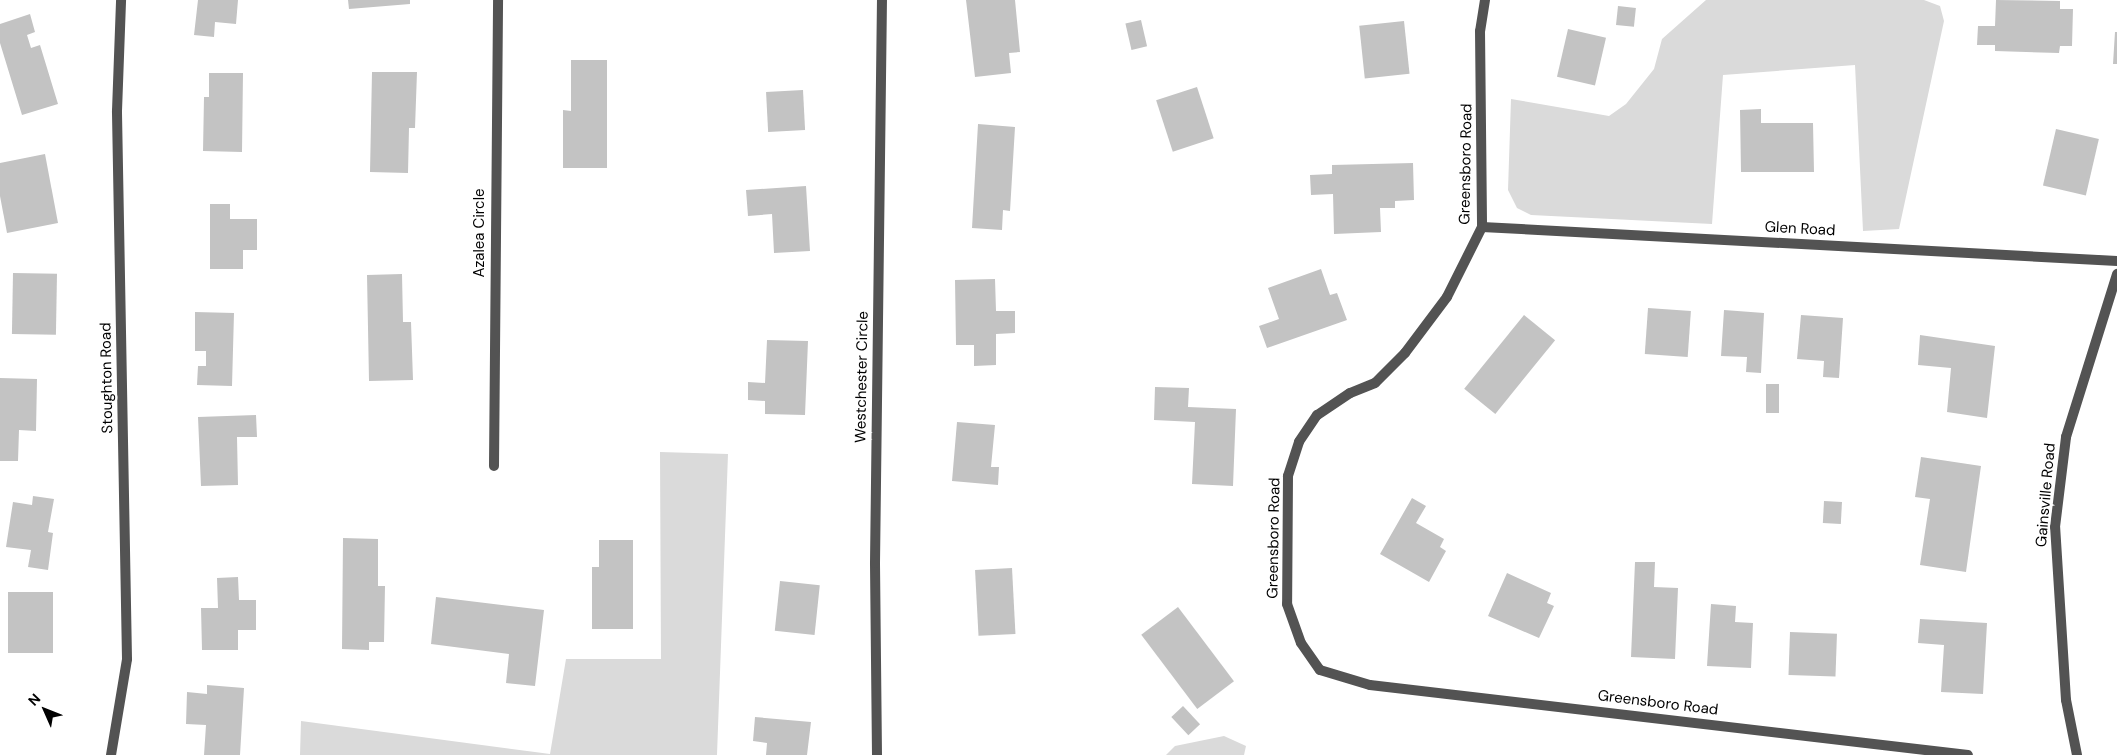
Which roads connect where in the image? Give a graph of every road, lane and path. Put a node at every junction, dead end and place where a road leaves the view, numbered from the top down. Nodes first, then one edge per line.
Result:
1 (120, 0) edge
2 (498, 0) edge
3 (882, 0) edge
4 (1484, 0) edge
5 (1482, 227) junction
6 (2117, 261) edge
7 (2117, 274) edge
8 (494, 466) dead end
9 (111, 755) edge
10 (877, 755) edge
11 (1968, 755) edge
12 (2077, 755) edge

1 - 9 street, Stoughton Road
2 - 8 street, Azalea Circle
3 - 10 street, Westchester Circle
4 - 5 street, Greensboro Road
5 - 6 street, Glen Road
5 - 11 street, Greensboro Road
7 - 12 street, Gainsville Road

